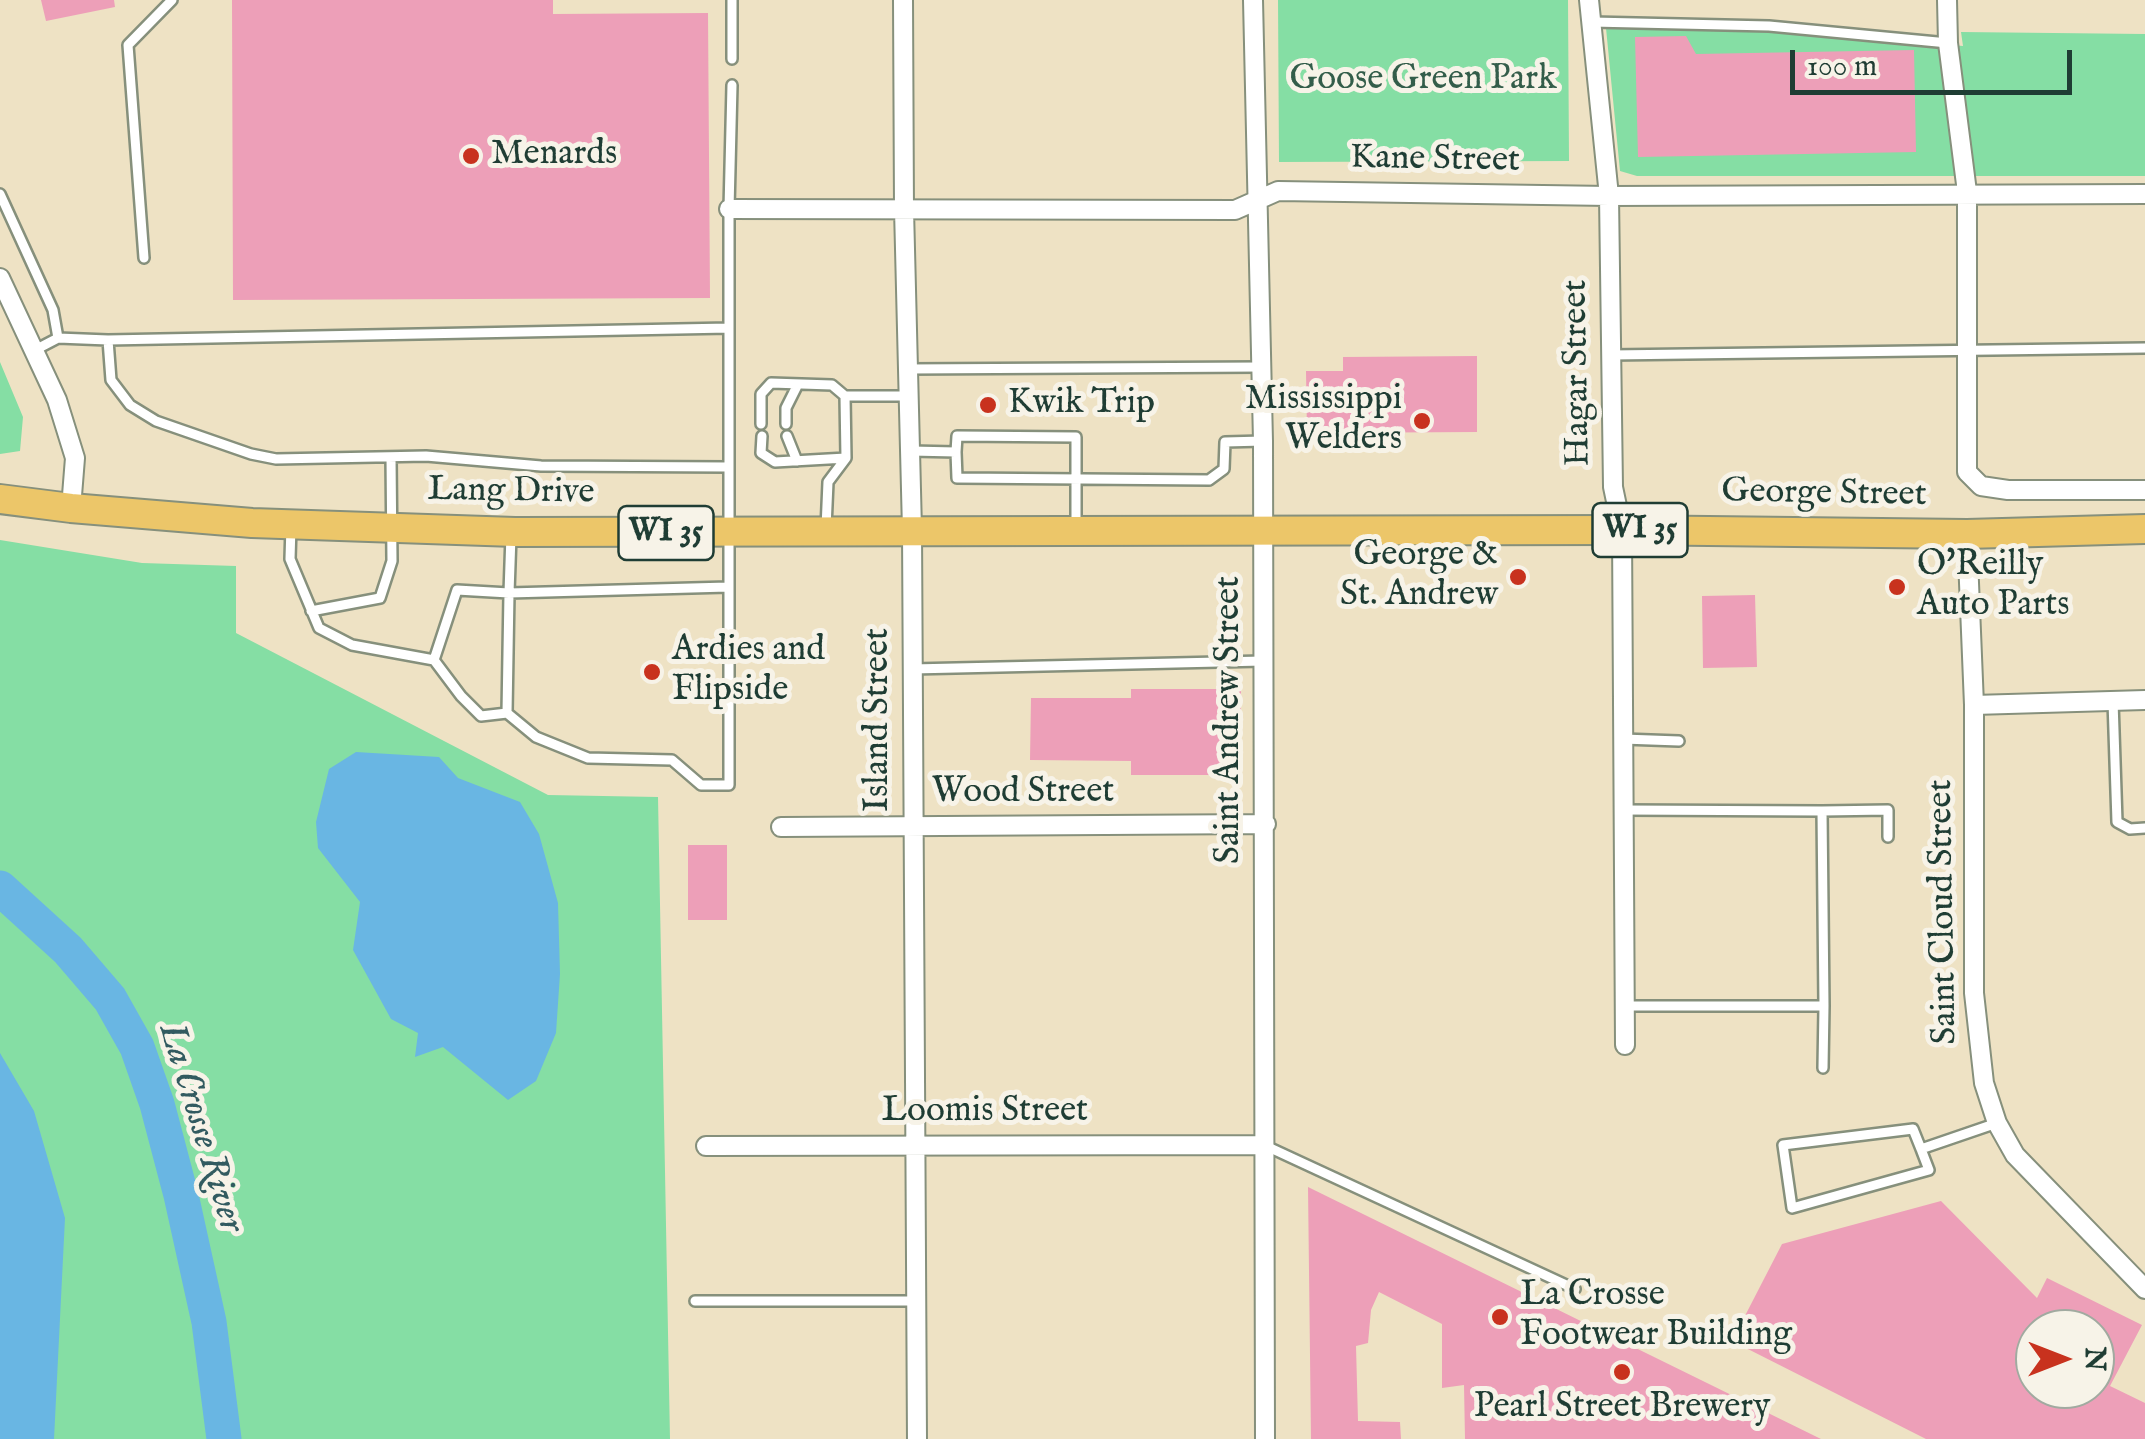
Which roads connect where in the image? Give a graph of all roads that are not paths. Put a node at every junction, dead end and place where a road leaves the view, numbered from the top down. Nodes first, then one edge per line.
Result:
1 (172, 0) edge
2 (732, 0) edge
3 (903, 0) edge
4 (1253, 0) edge
5 (1589, 0) edge
6 (1946, 0) edge
7 (1589, 22) junction
8 (1948, 43) junction
9 (732, 58) dead end
10 (732, 85) dead end
11 (1967, 192) junction
12 (0, 194) edge
13 (2145, 194) edge
14 (1608, 196) junction
15 (1259, 199) junction
16 (729, 209) junction
17 (904, 209) junction
18 (144, 258) dead end
19 (0, 278) edge
20 (729, 328) junction
21 (58, 338) junction
22 (108, 340) junction
23 (2145, 348) edge
24 (34, 350) junction
25 (1966, 352) junction
26 (1611, 355) junction
27 (1261, 366) junction
28 (908, 369) junction
29 (798, 384) junction
30 (845, 396) junction
31 (908, 396) junction
32 (786, 424) dead end
33 (787, 436) dead end
34 (1263, 441) junction
35 (910, 451) junction
36 (956, 452) junction
37 (391, 458) junction
38 (846, 458) junction
39 (797, 461) junction
40 (989, 466) dead end
41 (1018, 466) dead end
42 (1043, 466) dead end
43 (728, 467) junction
44 (996, 478) junction
45 (1024, 478) junction
46 (1050, 479) junction
47 (1076, 479) junction
48 (2145, 490) edge
49 (0, 499) edge
50 (71, 508) junction
51 (292, 524) junction
52 (392, 528) junction
53 (2145, 529) edge
54 (912, 530) junction
55 (1076, 530) junction
56 (1622, 530) junction
57 (826, 531) junction
58 (511, 532) junction
59 (1262, 532) junction
60 (728, 533) junction
61 (1968, 534) junction
62 (728, 587) junction
63 (508, 593) junction
64 (311, 611) junction
65 (434, 660) junction
66 (1263, 660) junction
67 (912, 669) junction
68 (2113, 700) junction
69 (2145, 700) edge
70 (1974, 705) junction
71 (507, 713) junction
72 (1624, 739) junction
73 (1679, 741) dead end
74 (1624, 810) junction
75 (1822, 812) junction
76 (1266, 824) junction
77 (781, 827) dead end
78 (912, 827) junction
79 (2145, 828) edge
80 (1888, 837) dead end
81 (1625, 1006) junction
82 (1824, 1006) junction
83 (1625, 1046) dead end
84 (1823, 1068) dead end
85 (1997, 1123) junction
86 (917, 1145) junction
87 (1264, 1145) junction
88 (706, 1146) dead end
89 (1921, 1149) junction
90 (1575, 1289) dead end
91 (2145, 1289) edge
92 (695, 1301) dead end
93 (917, 1301) junction
94 (917, 1439) edge
95 (1265, 1439) edge

1 - 18 lane
2 - 9 lane
3 - 17 street, Island Street
4 - 15 street, Saint Andrew Street
5 - 7 street, Hagar Street
6 - 8 street
7 - 8 lane
7 - 14 street, Hagar Street
8 - 11 street
10 - 16 lane
11 - 13 street, Kane Street
11 - 14 street, Kane Street
11 - 25 street
12 - 21 lane
14 - 15 street, Kane Street
14 - 26 street, Hagar Street
15 - 17 street, Kane Street
15 - 27 street, Saint Andrew Street
16 - 17 street, Kane Street
16 - 20 lane
17 - 28 street, Island Street
19 - 24 street
20 - 22 lane
20 - 43 lane
21 - 22 lane
21 - 24 lane
22 - 37 lane
23 - 25 lane
24 - 50 street
25 - 26 lane
25 - 48 street
26 - 56 street, Hagar Street
27 - 28 lane
27 - 34 street, Saint Andrew Street
28 - 31 street, Island Street
29 - 30 lane
29 - 32 lane
29 - 39 lane
30 - 31 lane
30 - 38 lane
31 - 35 street, Island Street
33 - 39 lane
34 - 47 lane
34 - 59 street, Saint Andrew Street
35 - 36 lane
35 - 54 street, Island Street
36 - 44 lane
36 - 47 lane
37 - 43 lane
37 - 52 lane
38 - 39 lane
38 - 57 lane
40 - 44 lane
41 - 45 lane
42 - 46 lane
43 - 60 lane
44 - 45 lane
45 - 46 lane
46 - 47 lane
47 - 55 lane
49 - 50 main road, Lang Drive / WI 35
50 - 51 main road, Lang Drive / WI 35
51 - 52 main road, Lang Drive / WI 35
51 - 64 lane
52 - 58 main road, Lang Drive / WI 35
52 - 64 lane
53 - 61 main road, George Street / WI 35
54 - 55 main road, Lang Drive / WI 35
54 - 57 main road, Lang Drive / WI 35
54 - 67 street, Island Street
55 - 59 main road, Lang Drive / WI 35
56 - 59 main road, George Street / WI 35
56 - 61 main road, George Street / WI 35
56 - 72 street, Hagar Street
57 - 60 main road, Lang Drive / WI 35
58 - 60 main road, Lang Drive / WI 35
58 - 63 lane
59 - 66 street, Saint Andrew Street
60 - 62 lane
61 - 70 street, Saint Cloud Street
62 - 63 lane
62 - 71 lane
63 - 65 lane
63 - 71 lane
64 - 65 lane
65 - 71 lane
66 - 67 lane
66 - 76 street, Saint Andrew Street
67 - 78 street, Island Street
68 - 69 street
68 - 70 street
68 - 79 lane
70 - 85 street, Saint Cloud Street
72 - 73 lane
72 - 74 street, Hagar Street
74 - 75 lane
74 - 81 street, Hagar Street
75 - 80 lane
75 - 82 lane
76 - 78 street, Wood Street
76 - 87 street, Saint Andrew Street
77 - 78 street, Wood Street
78 - 86 street, Island Street
81 - 82 lane
81 - 83 street, Hagar Street
82 - 84 lane
85 - 89 lane
85 - 91 street, Saint Cloud Street
86 - 87 street, Loomis Street
86 - 88 street, Loomis Street
86 - 93 street, Island Street
87 - 90 lane
87 - 95 street, Saint Andrew Street
89 - 89 lane
92 - 93 lane
93 - 94 street, Island Street

